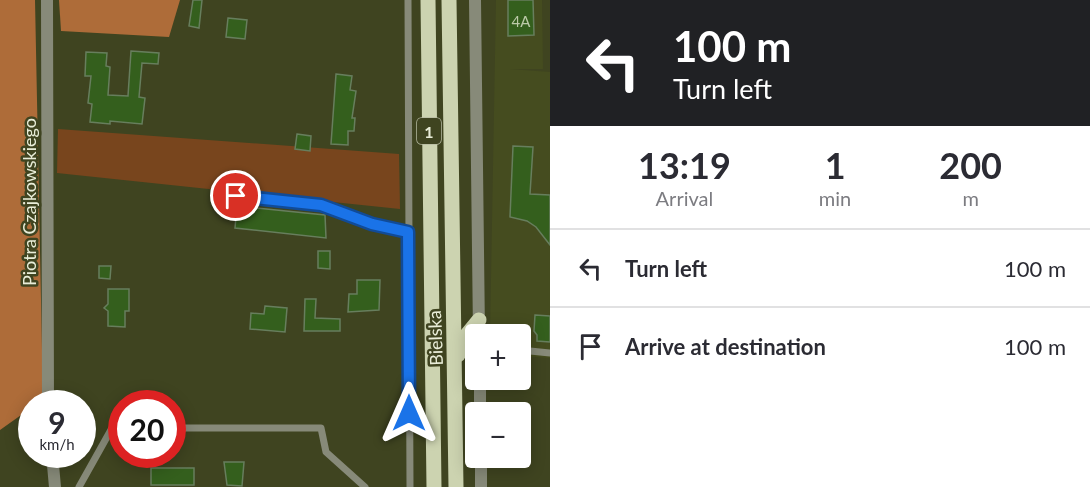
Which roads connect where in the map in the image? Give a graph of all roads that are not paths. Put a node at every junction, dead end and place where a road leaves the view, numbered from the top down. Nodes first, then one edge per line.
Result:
1 (47, 0) edge
2 (408, 0) edge
3 (428, 0) edge
4 (449, 0) edge
5 (475, 0) edge
6 (236, 196) dead end
7 (408, 232) junction
8 (479, 324) edge
9 (465, 337) edge
10 (531, 351) edge
11 (550, 353) edge
12 (455, 360) junction
13 (48, 390) edge
14 (186, 428) edge
15 (108, 434) edge
16 (53, 468) edge
17 (481, 468) edge
18 (55, 487) edge
19 (79, 487) edge
20 (364, 487) edge
21 (410, 487) edge
22 (434, 487) edge
23 (456, 487) edge
24 (481, 487) edge

1 - 13 street, Piotra Czajkowskiego
2 - 7 lane
3 - 22 main road, Bielska / 1
4 - 12 main road, Bielska / 1
5 - 8 street
6 - 7 lane
7 - 21 lane
9 - 12 main road
10 - 11 lane
12 - 23 main road, Bielska / 1
14 - 20 lane
15 - 19 lane
16 - 18 street
17 - 24 street

